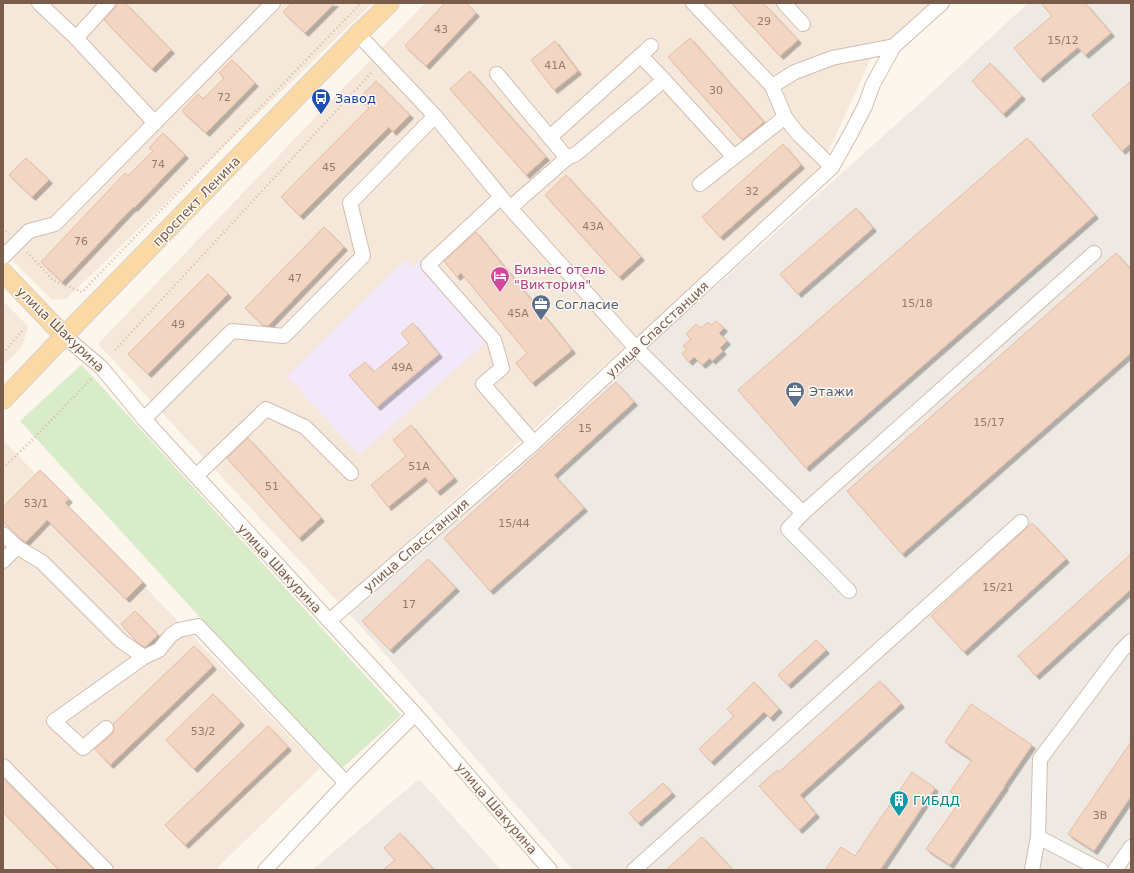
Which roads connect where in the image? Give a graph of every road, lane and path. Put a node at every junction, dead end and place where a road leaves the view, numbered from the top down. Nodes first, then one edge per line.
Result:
1 (39, 3) edge
2 (108, 3) edge
3 (273, 3) edge
4 (361, 3) edge
5 (390, 3) edge
6 (693, 3) edge
7 (784, 3) edge
8 (942, 3) edge
9 (803, 24) dead end
10 (358, 34) junction
11 (76, 38) junction
12 (651, 46) dead end
13 (894, 46) junction
14 (641, 56) junction
15 (373, 71) dead end
16 (497, 74) dead end
17 (664, 80) junction
18 (772, 86) junction
19 (435, 116) junction
20 (785, 117) junction
21 (155, 123) junction
22 (550, 137) junction
23 (572, 156) junction
24 (734, 157) junction
25 (832, 167) junction
26 (700, 184) dead end
27 (505, 202) junction
28 (3, 228) edge
29 (13, 238) dead end
30 (23, 249) dead end
31 (1094, 254) dead end
32 (3, 257) edge
33 (3, 272) edge
34 (24, 329) dead end
35 (64, 336) junction
36 (636, 348) junction
37 (115, 350) dead end
38 (3, 353) edge
39 (94, 377) dead end
40 (3, 400) edge
41 (144, 419) junction
42 (534, 443) junction
43 (3, 468) edge
44 (351, 473) dead end
45 (196, 476) junction
46 (803, 513) junction
47 (1021, 522) dead end
48 (3, 534) edge
49 (17, 547) junction
50 (3, 561) edge
51 (849, 591) dead end
52 (329, 621) junction
53 (1131, 642) edge
54 (144, 657) junction
55 (415, 714) junction
56 (106, 728) dead end
57 (3, 766) edge
58 (346, 784) junction
59 (1038, 837) junction
60 (1131, 847) edge
61 (106, 870) edge
62 (265, 870) edge
63 (550, 870) edge
64 (634, 870) edge
65 (1032, 870) edge
66 (1101, 870) edge
67 (1115, 870) edge

1 - 11 street
2 - 11 street
3 - 21 street
4 - 30 path
5 - 10 main road, проспект Ленина
6 - 18 street
7 - 9 street
8 - 13 street, улица Спасстанция
10 - 19 street
10 - 35 main road, проспект Ленина
11 - 21 street
12 - 14 street
13 - 18 street
13 - 25 street, улица Спасстанция
14 - 17 street
14 - 22 street
15 - 37 path
16 - 22 street
17 - 23 street
17 - 24 street
18 - 20 street
19 - 27 street
19 - 41 street
20 - 24 street
20 - 25 street
21 - 32 street
22 - 23 street
23 - 27 street
24 - 26 street
25 - 36 street, улица Спасстанция
27 - 36 street
27 - 42 street
28 - 29 path
31 - 46 street
33 - 35 main road, улица Шакурина
34 - 38 path
35 - 40 main road, проспект Ленина
35 - 41 street, улица Шакурина
36 - 42 street, улица Спасстанция
36 - 46 street
39 - 43 path
41 - 45 street, улица Шакурина
42 - 52 street, улица Спасстанция
44 - 45 street
45 - 52 street, улица Шакурина
46 - 51 street
47 - 64 street
48 - 49 street
49 - 50 street
49 - 54 street
52 - 55 street, улица Шакурина
53 - 59 street
54 - 56 street
54 - 58 street
55 - 58 street
55 - 63 street, улица Шакурина
57 - 61 street
58 - 62 street
59 - 65 street
59 - 66 street
60 - 67 street

